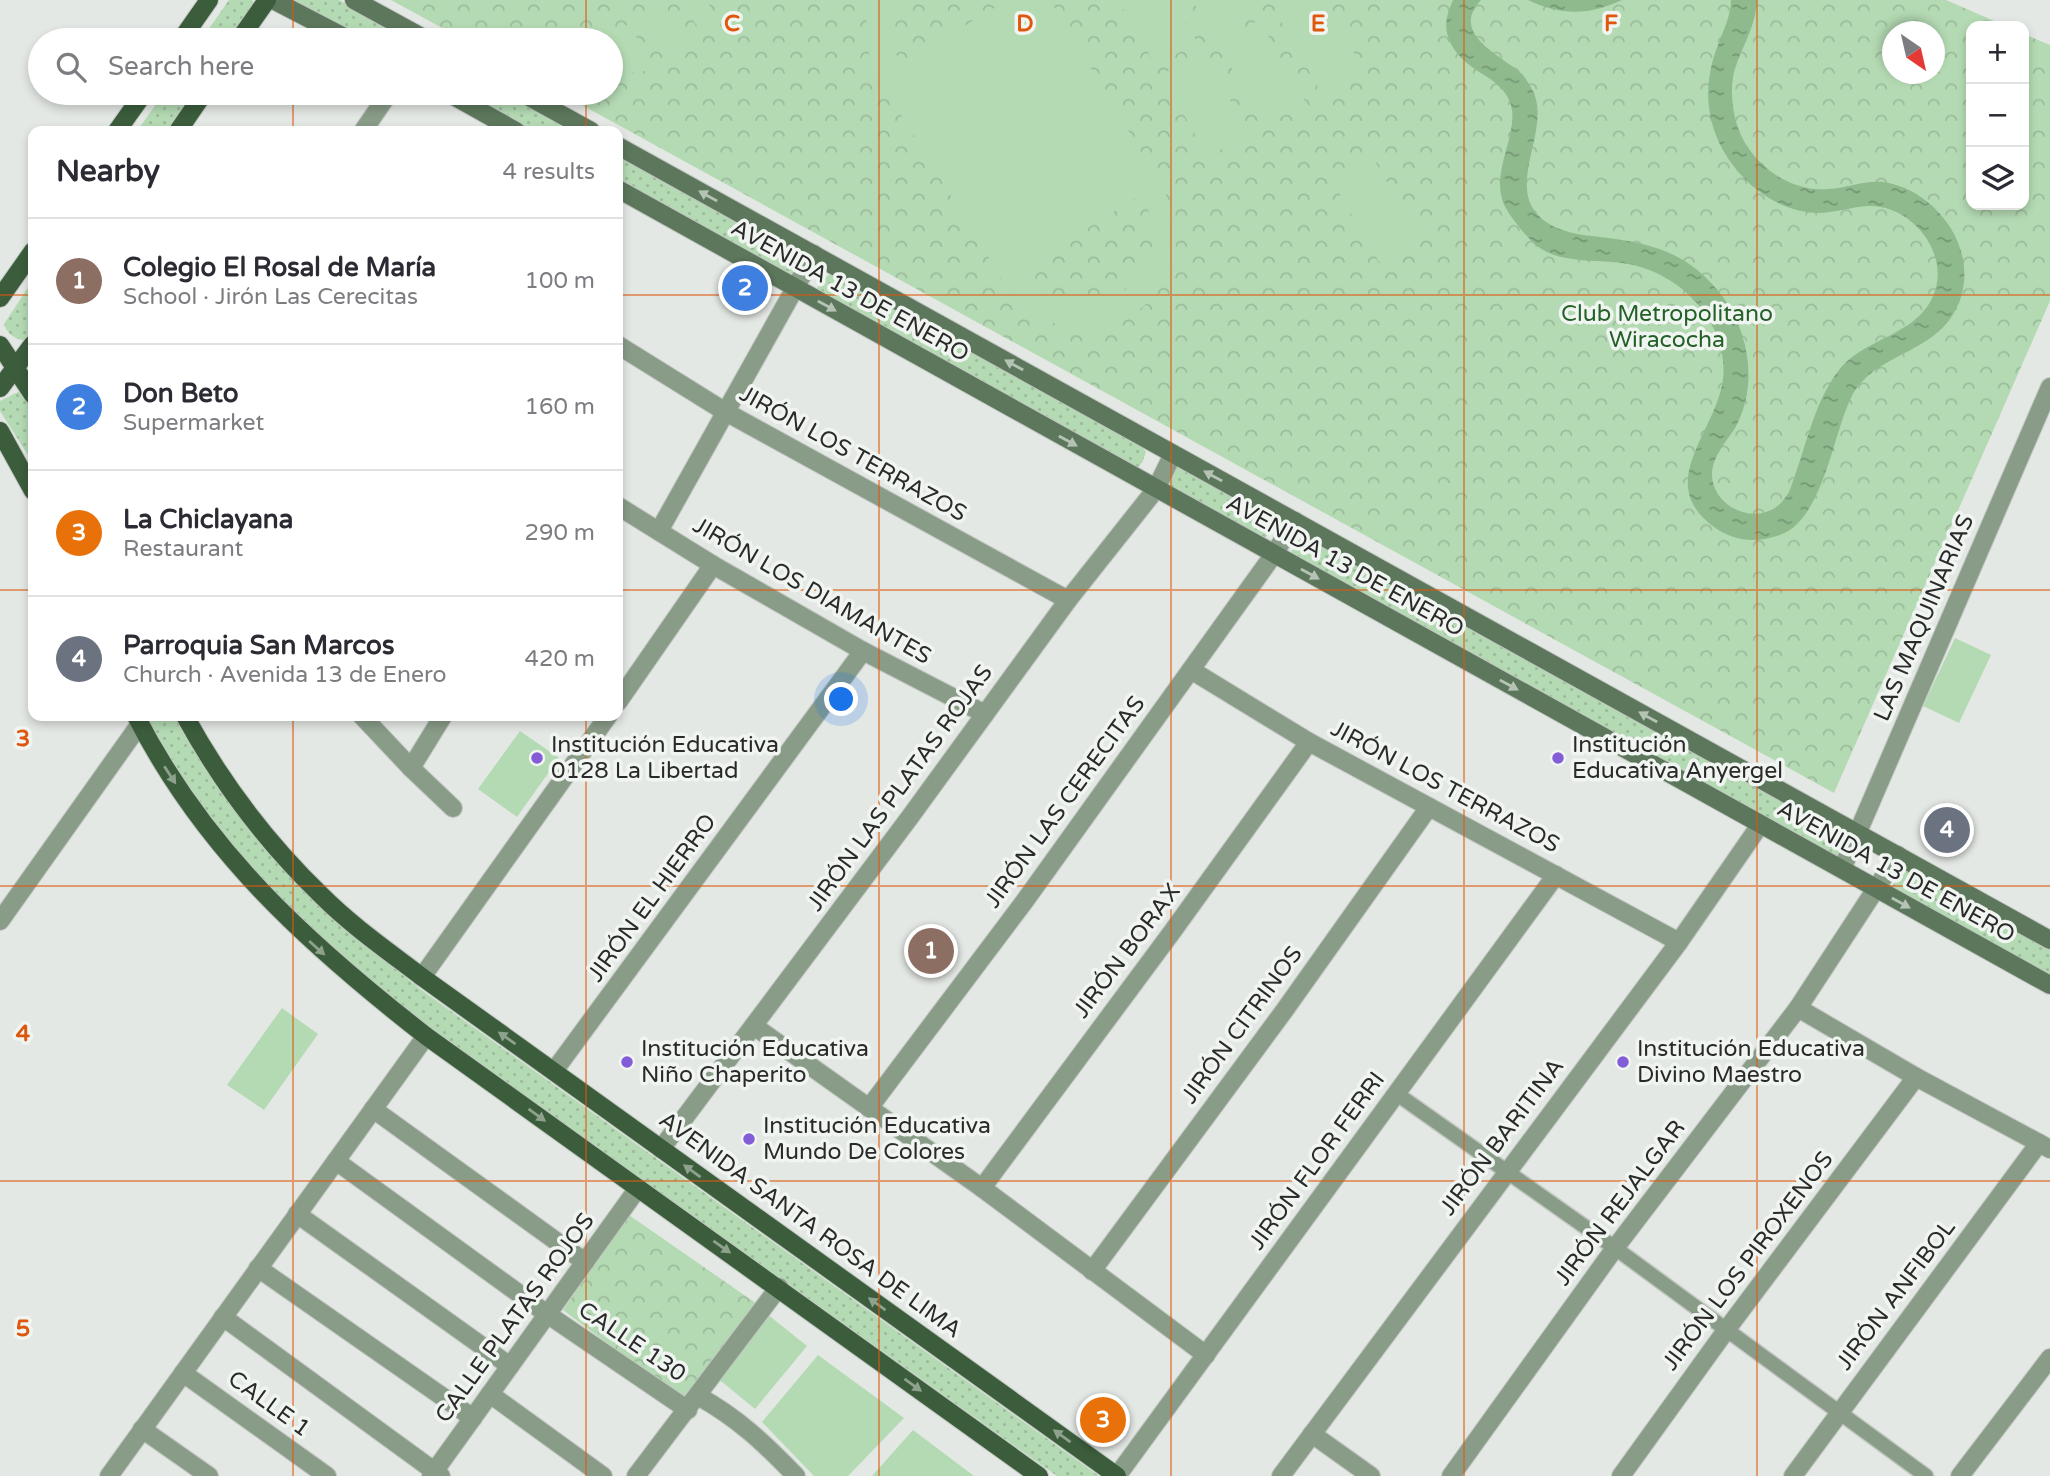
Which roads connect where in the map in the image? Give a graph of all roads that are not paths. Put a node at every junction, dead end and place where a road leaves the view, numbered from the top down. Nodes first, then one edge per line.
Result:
1 (209, 0) edge
2 (267, 0) edge
3 (273, 0) edge
4 (354, 0) edge
5 (189, 28) edge
6 (247, 28) edge
7 (327, 28) edge
8 (405, 28) edge
9 (135, 105) edge
10 (196, 105) edge
11 (381, 105) edge
12 (469, 105) edge
13 (544, 105) edge
14 (121, 126) edge
15 (181, 126) edge
16 (366, 126) edge
17 (507, 126) edge
18 (583, 126) edge
19 (623, 149) edge
20 (623, 192) edge
21 (814, 254) junction
22 (28, 258) edge
23 (793, 288) junction
24 (0, 298) edge
25 (0, 345) edge
26 (623, 348) edge
27 (28, 351) edge
28 (17, 367) junction
29 (28, 386) edge
30 (2050, 387) edge
31 (0, 388) edge
32 (724, 411) junction
33 (2043, 424) edge
34 (0, 431) edge
35 (1173, 454) junction
36 (28, 482) edge
37 (1156, 489) junction
38 (623, 509) edge
39 (1295, 521) junction
40 (659, 531) junction
41 (1275, 554) junction
42 (713, 565) junction
43 (1068, 600) junction
44 (863, 652) junction
45 (1191, 670) junction
46 (623, 695) edge
47 (985, 714) junction
48 (137, 721) edge
49 (139, 721) edge
50 (188, 721) edge
51 (367, 721) edge
52 (440, 721) edge
53 (604, 721) edge
54 (1309, 741) junction
55 (411, 768) junction
56 (1429, 807) junction
57 (453, 808) dead end
58 (1760, 825) junction
59 (1857, 833) junction
60 (1898, 855) junction
61 (1842, 869) junction
62 (1556, 875) junction
63 (1877, 890) junction
64 (0, 921) edge
65 (2050, 940) edge
66 (1679, 942) junction
67 (422, 978) junction
68 (2050, 985) edge
69 (1798, 1008) junction
70 (754, 1026) junction
71 (426, 1036) junction
72 (554, 1072) junction
73 (1916, 1077) junction
74 (1397, 1094) junction
75 (870, 1108) junction
76 (373, 1109) junction
77 (2044, 1146) edge
78 (661, 1149) junction
79 (336, 1161) junction
80 (1507, 1171) junction
81 (638, 1188) junction
82 (982, 1188) junction
83 (298, 1214) junction
84 (1615, 1248) junction
85 (585, 1262) junction
86 (258, 1268) junction
87 (1092, 1271) junction
88 (779, 1287) junction
89 (548, 1314) junction
90 (223, 1317) junction
91 (1727, 1329) junction
92 (1206, 1355) junction
93 (2050, 1358) edge
94 (510, 1366) junction
95 (183, 1373) junction
96 (490, 1394) junction
97 (693, 1403) junction
98 (1839, 1412) junction
99 (473, 1418) junction
100 (142, 1429) junction
101 (1312, 1434) junction
102 (435, 1474) edge
103 (109, 1476) edge
104 (209, 1476) edge
105 (327, 1476) edge
106 (603, 1476) edge
107 (636, 1476) edge
108 (796, 1476) edge
109 (1039, 1476) edge
110 (1117, 1476) edge
111 (1281, 1476) edge
112 (1371, 1476) edge
113 (1451, 1476) edge
114 (1621, 1476) edge
115 (1793, 1476) edge
116 (1926, 1476) edge
117 (1960, 1476) edge

1 - 5 main road
2 - 6 main road
3 - 7 main road
4 - 8 main road
9 - 14 main road
10 - 15 main road
11 - 16 street
12 - 17 main road
13 - 18 main road
21 -> 19 main road, AVENIDA 13 DE ENERO
20 - 23 main road, AVENIDA 13 DE ENERO
21 - 23 street
35 -> 21 main road, AVENIDA 13 DE ENERO
22 - 24 main road
23 - 32 street
23 -> 37 main road, AVENIDA 13 DE ENERO
25 - 28 main road
26 - 32 street, JIRÓN LOS TERRAZOS
27 - 28 main road
28 - 29 main road
28 - 31 main road
30 - 33 street, LAS MAQUINARIAS
32 - 40 street
32 - 43 street, JIRÓN LOS TERRAZOS
33 - 59 street, LAS MAQUINARIAS
34 - 36 main road
35 - 37 street, JIRÓN LAS PLATAS ROJAS
39 -> 35 main road, AVENIDA 13 DE ENERO
37 - 41 main road, AVENIDA 13 DE ENERO
37 - 43 street, JIRÓN LAS PLATAS ROJAS
38 - 40 street, JIRÓN LOS DIAMANTES
39 - 41 street, JIRÓN LAS CERECITAS
59 -> 39 main road, AVENIDA 13 DE ENERO
40 - 42 street, JIRÓN LOS DIAMANTES
41 - 45 street, JIRÓN LAS CERECITAS
41 -> 58 main road, AVENIDA 13 DE ENERO
42 - 44 street, JIRÓN LOS DIAMANTES
42 - 46 street
43 - 47 street, JIRÓN LAS PLATAS ROJAS
44 - 47 street, JIRÓN LOS DIAMANTES
44 - 72 street, JIRÓN EL HIERRO
45 - 54 street, JIRÓN LOS TERRAZOS
45 - 75 street, JIRÓN LAS CERECITAS
47 - 70 street, JIRÓN LAS PLATAS ROJAS
48 - 64 street
49 -> 71 main road
50 - 67 main road, AVENIDA SANTA ROSA DE LIMA
51 - 55 street
52 - 55 street
53 - 67 street
54 - 56 street, JIRÓN LOS TERRAZOS
54 - 82 street, JIRÓN BORAX
55 - 57 street
56 - 62 street, JIRÓN LOS TERRAZOS
56 - 87 street, JIRÓN CITRINOS
58 - 61 main road, AVENIDA 13 DE ENERO
58 - 66 street, JIRÓN BARITINA
59 - 60 main road, AVENIDA 13 DE ENERO
59 - 61 street, LAS MAQUINARIAS
60 - 63 street, JIRÓN REJALGAR
60 - 65 main road, AVENIDA 13 DE ENERO
61 - 63 main road, AVENIDA 13 DE ENERO
62 - 66 street, JIRÓN LOS TERRAZOS
62 - 74 street, JIRÓN FLOR FERRI
63 -> 68 main road, AVENIDA 13 DE ENERO
63 - 69 street, JIRÓN REJALGAR
66 - 80 street, JIRÓN BARITINA
72 -> 67 main road, AVENIDA SANTA ROSA DE LIMA
69 - 73 street
69 - 84 street, JIRÓN REJALGAR
70 - 75 street
70 - 78 street, JIRÓN LAS PLATAS ROJAS
71 - 76 street
71 -> 81 main road
72 - 78 main road, AVENIDA SANTA ROSA DE LIMA
73 - 77 street
73 - 91 street, JIRÓN LOS PIROXENOS
74 - 80 street
74 - 92 street, JIRÓN FLOR FERRI
75 - 82 street
76 - 79 street
76 - 85 street
77 - 98 street, JIRÓN ANFIBOL
110 -> 78 main road, AVENIDA SANTA ROSA DE LIMA
79 - 83 street
79 - 89 street, CALLE 130
80 - 84 street
80 - 101 street, JIRÓN BARITINA
81 - 85 street, CALLE PLATAS ROJOS
81 -> 88 main road
82 - 87 street
83 - 86 street
83 - 94 street
84 - 91 street
84 - 113 street, JIRÓN REJALGAR
85 - 89 street, CALLE PLATAS ROJOS
86 - 90 street
86 - 99 street
87 - 92 street
88 - 97 street
88 -> 109 main road
89 - 94 street, CALLE PLATAS ROJOS
89 - 97 street, CALLE 130
90 - 95 street
90 - 102 street
91 - 98 street
91 - 114 street, JIRÓN LOS PIROXENOS
92 - 110 street, JIRÓN FLOR FERRI
93 - 117 street
94 - 96 street, CALLE PLATAS ROJOS
95 - 100 street
95 - 105 street, CALLE 1
96 - 99 street, CALLE PLATAS ROJOS
96 - 106 street
97 - 107 street
97 - 108 street, CALLE 130
98 - 115 street, JIRÓN ANFIBOL
98 - 116 street
99 - 102 street, CALLE PLATAS ROJOS
100 - 103 street
100 - 104 street
101 - 111 street, JIRÓN BARITINA
101 - 112 street

